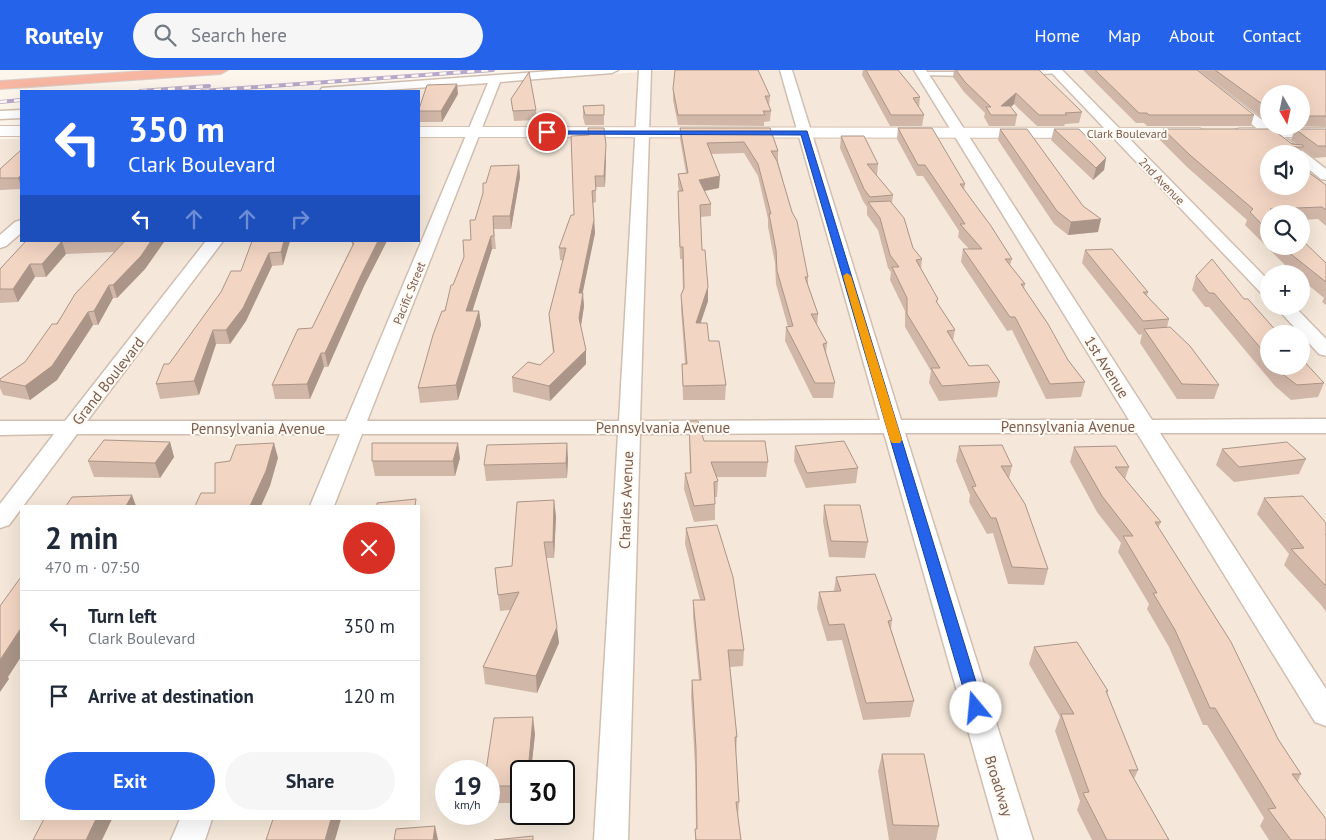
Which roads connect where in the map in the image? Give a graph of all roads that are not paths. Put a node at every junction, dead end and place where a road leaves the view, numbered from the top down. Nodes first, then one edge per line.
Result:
1 (32, 70) edge
2 (149, 70) edge
3 (221, 70) edge
4 (612, 70) edge
5 (645, 70) edge
6 (786, 70) edge
7 (1190, 70) edge
8 (1056, 71) edge
9 (0, 72) edge
10 (922, 72) edge
11 (1018, 73) edge
12 (979, 74) edge
13 (495, 79) junction
14 (0, 80) edge
15 (0, 85) edge
16 (345, 90) edge
17 (20, 114) edge
18 (0, 116) edge
19 (1260, 124) edge
20 (0, 131) edge
21 (20, 131) edge
22 (420, 132) edge
23 (474, 132) junction
24 (642, 132) junction
25 (804, 133) junction
26 (960, 133) junction
27 (1116, 133) junction
28 (1260, 133) edge
29 (1310, 134) edge
30 (1326, 134) edge
31 (1274, 135) edge
32 (1287, 145) edge
33 (1310, 163) edge
34 (1326, 176) edge
35 (20, 226) edge
36 (214, 242) edge
37 (0, 243) edge
38 (1260, 282) edge
39 (1293, 315) edge
40 (1326, 350) edge
41 (1144, 426) junction
42 (1326, 426) edge
43 (629, 427) junction
44 (892, 427) junction
45 (0, 428) edge
46 (71, 428) junction
47 (354, 428) junction
48 (322, 505) edge
49 (0, 520) edge
50 (1326, 714) edge
51 (196, 820) edge
52 (188, 840) edge
53 (611, 840) edge
54 (1016, 840) edge

1 - 9 highway
2 - 14 highway
3 - 15 highway
4 - 13 street
5 - 24 street, Charles Avenue
6 - 25 street, Broadway
7 - 19 street
8 - 11 lane
8 - 27 street, 2nd Avenue
10 - 12 lane
10 - 26 street, 1st Avenue
13 - 16 street
13 - 23 street, Pacific Street
17 - 18 street
20 - 21 street
22 - 23 street, Clark Boulevard
23 - 24 street, Clark Boulevard
23 - 47 street, Pacific Street
24 - 25 street, Clark Boulevard
24 - 43 street, Charles Avenue
25 - 26 street, Clark Boulevard
25 - 44 street, Broadway
26 - 27 street, Clark Boulevard
26 - 41 street, 1st Avenue
27 - 28 street, Clark Boulevard
27 - 38 street, 2nd Avenue
29 - 30 street, Clark Boulevard
31 - 32 street
33 - 34 street
35 - 37 street
36 - 46 street, Grand Boulevard
39 - 40 street
41 - 42 street, Pennsylvania Avenue
41 - 44 street, Pennsylvania Avenue
41 - 50 street, 1st Avenue
43 - 44 street, Pennsylvania Avenue
43 - 47 street, Pennsylvania Avenue
43 - 53 street, Charles Avenue
44 - 54 street, Broadway
45 - 46 street, Pennsylvania Avenue
46 - 47 street, Pennsylvania Avenue
46 - 49 street, Grand Boulevard
47 - 48 street, Pacific Street
51 - 52 street

